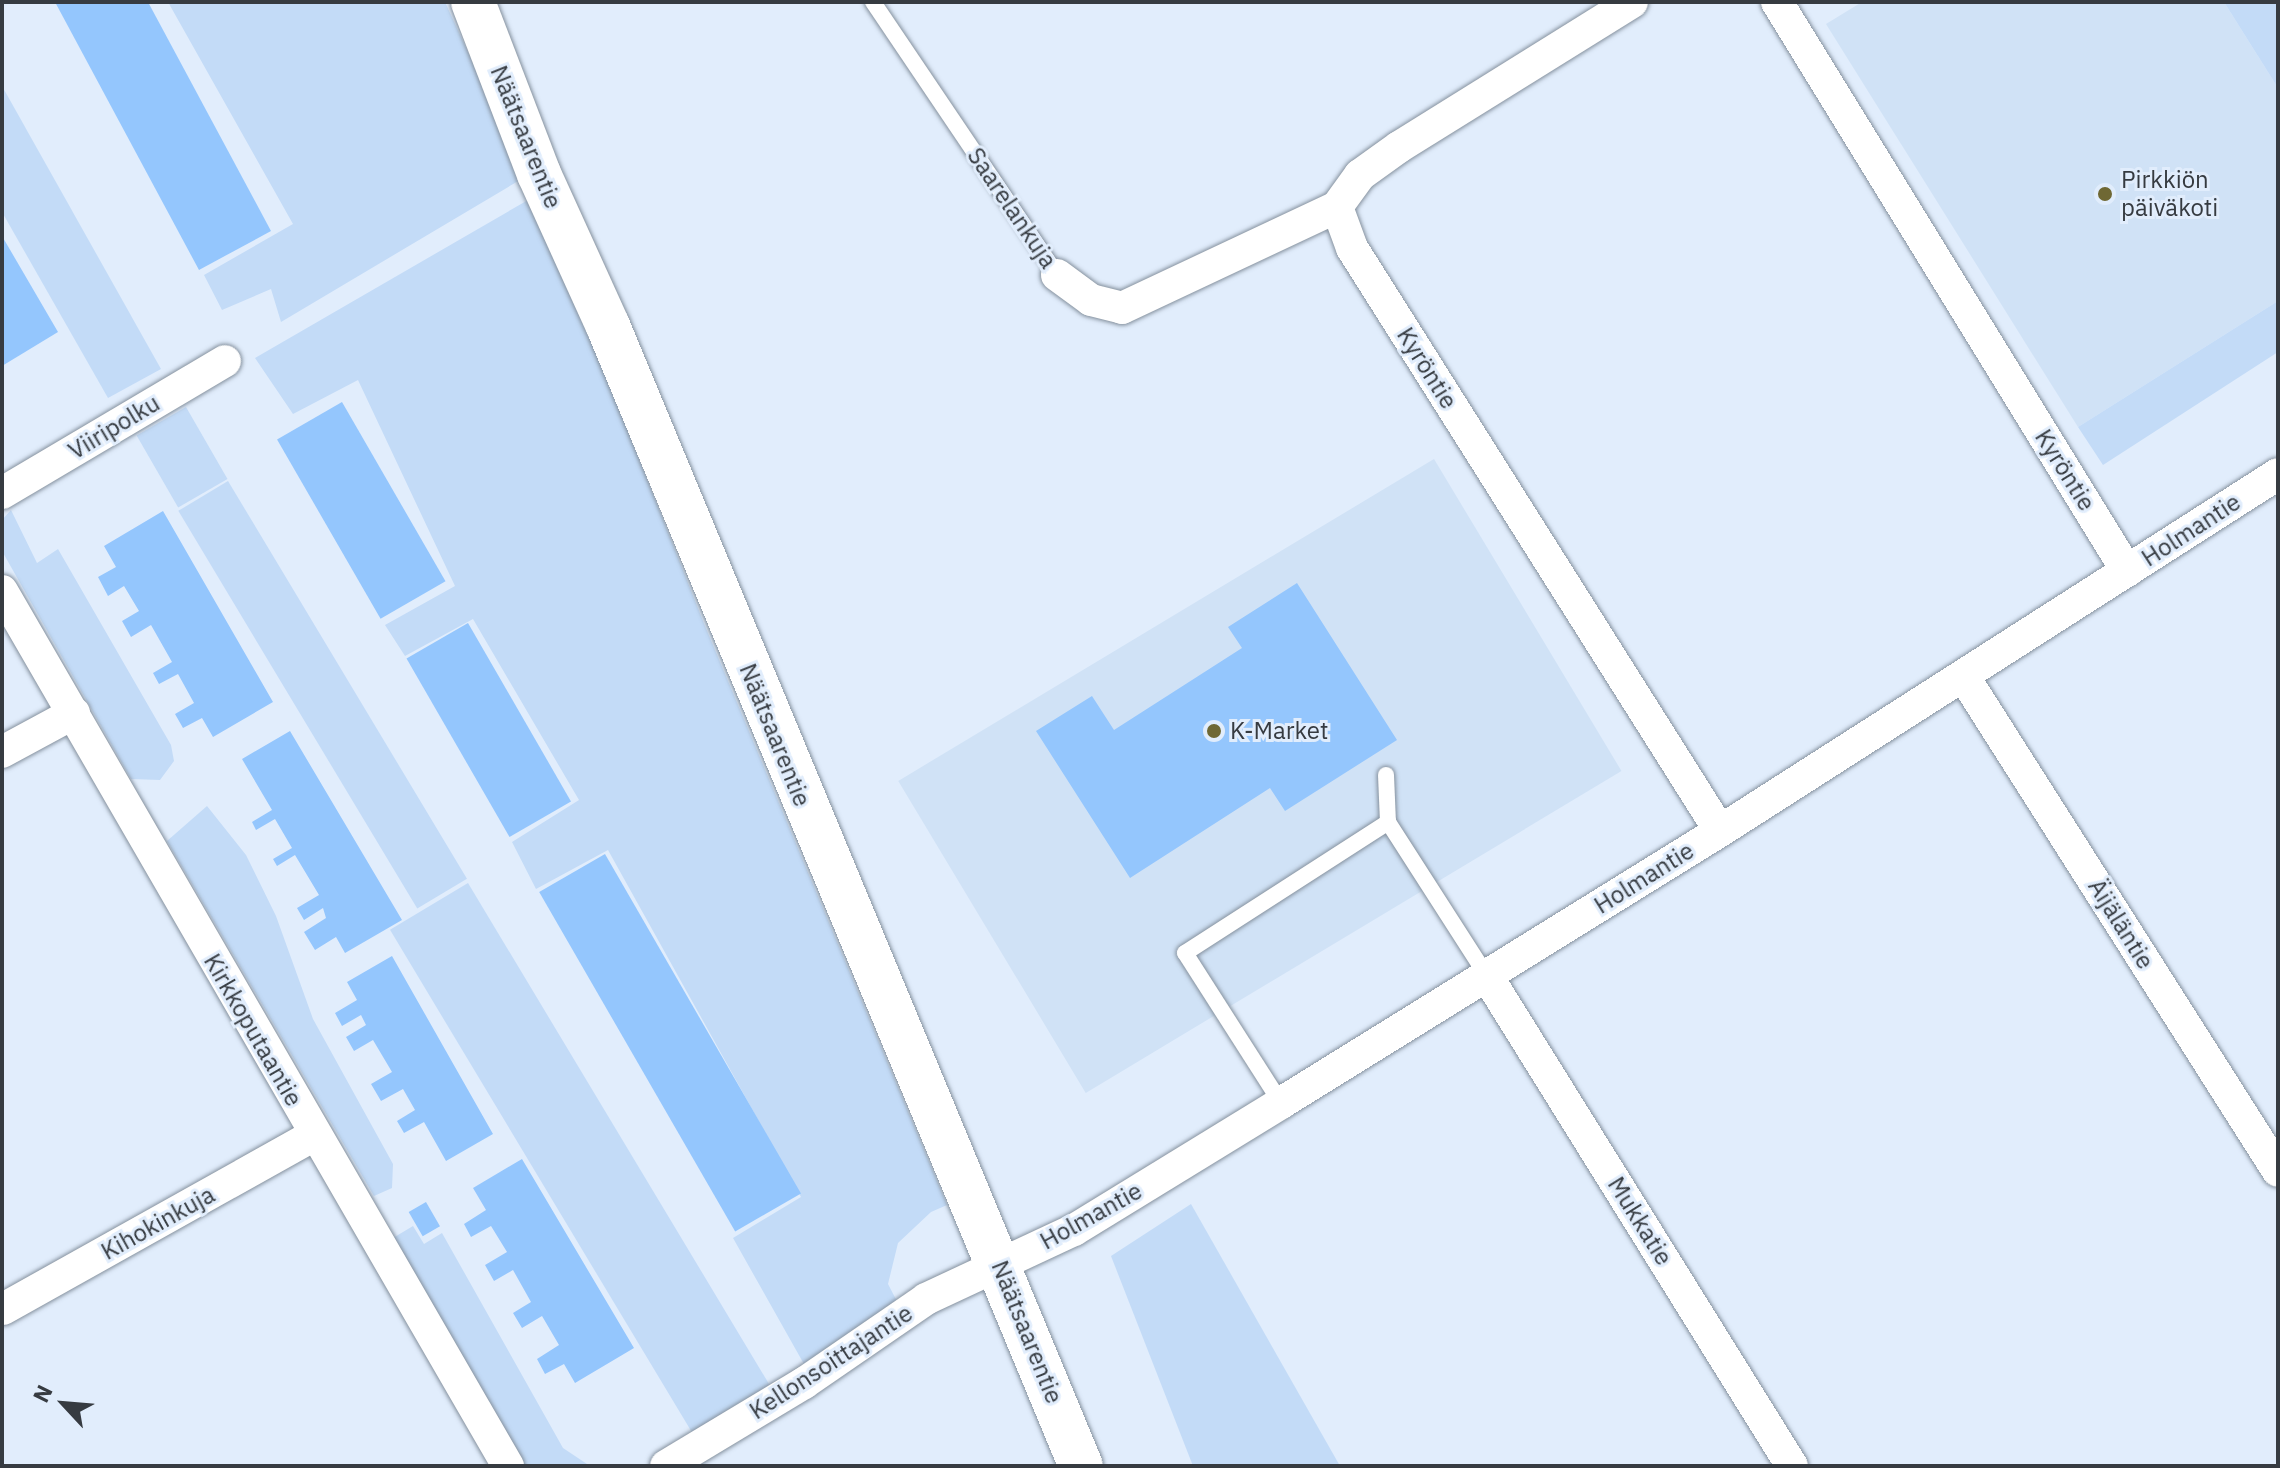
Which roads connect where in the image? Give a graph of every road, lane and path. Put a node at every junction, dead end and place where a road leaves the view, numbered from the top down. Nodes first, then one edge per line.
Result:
1 (473, 2) edge
2 (873, 2) edge
3 (1632, 2) edge
4 (1777, 2) edge
5 (1337, 207) junction
6 (1057, 275) joint
7 (225, 361) dead end
8 (2278, 474) edge
9 (2, 493) edge
10 (2127, 571) junction
11 (2, 591) edge
12 (1964, 677) junction
13 (74, 713) junction
14 (2, 752) edge
15 (1386, 775) dead end
16 (1388, 822) junction
17 (1720, 831) junction
18 (1487, 976) junction
19 (1281, 1103) junction
20 (313, 1136) junction
21 (2278, 1171) edge
22 (1000, 1265) junction
23 (3, 1309) edge
24 (508, 1466) edge
25 (666, 1466) edge
26 (1081, 1466) edge
27 (1792, 1466) edge

1 - 22 street, Näätsaarentie
2 - 6 lane, Saarelankuja
3 - 5 street
4 - 10 street, Kyröntie
5 - 6 street, Saarelankuja
5 - 17 street, Kyröntie
7 - 9 street, Viiripolku
8 - 10 street, Holmantie
10 - 12 street, Holmantie
11 - 13 street, Kirkkoputaantie
12 - 17 street, Holmantie
12 - 21 street, Äijäläntie
13 - 14 street
13 - 20 street, Kirkkoputaantie
15 - 16 lane
16 - 18 lane
16 - 19 lane
17 - 18 street, Holmantie
18 - 19 street, Holmantie
18 - 27 street, Mukkatie
19 - 22 street, Holmantie
20 - 23 street, Kihokinkuja
20 - 24 street, Kirkkoputaantie
22 - 25 street, Kellonsoittajantie
22 - 26 street, Näätsaarentie

